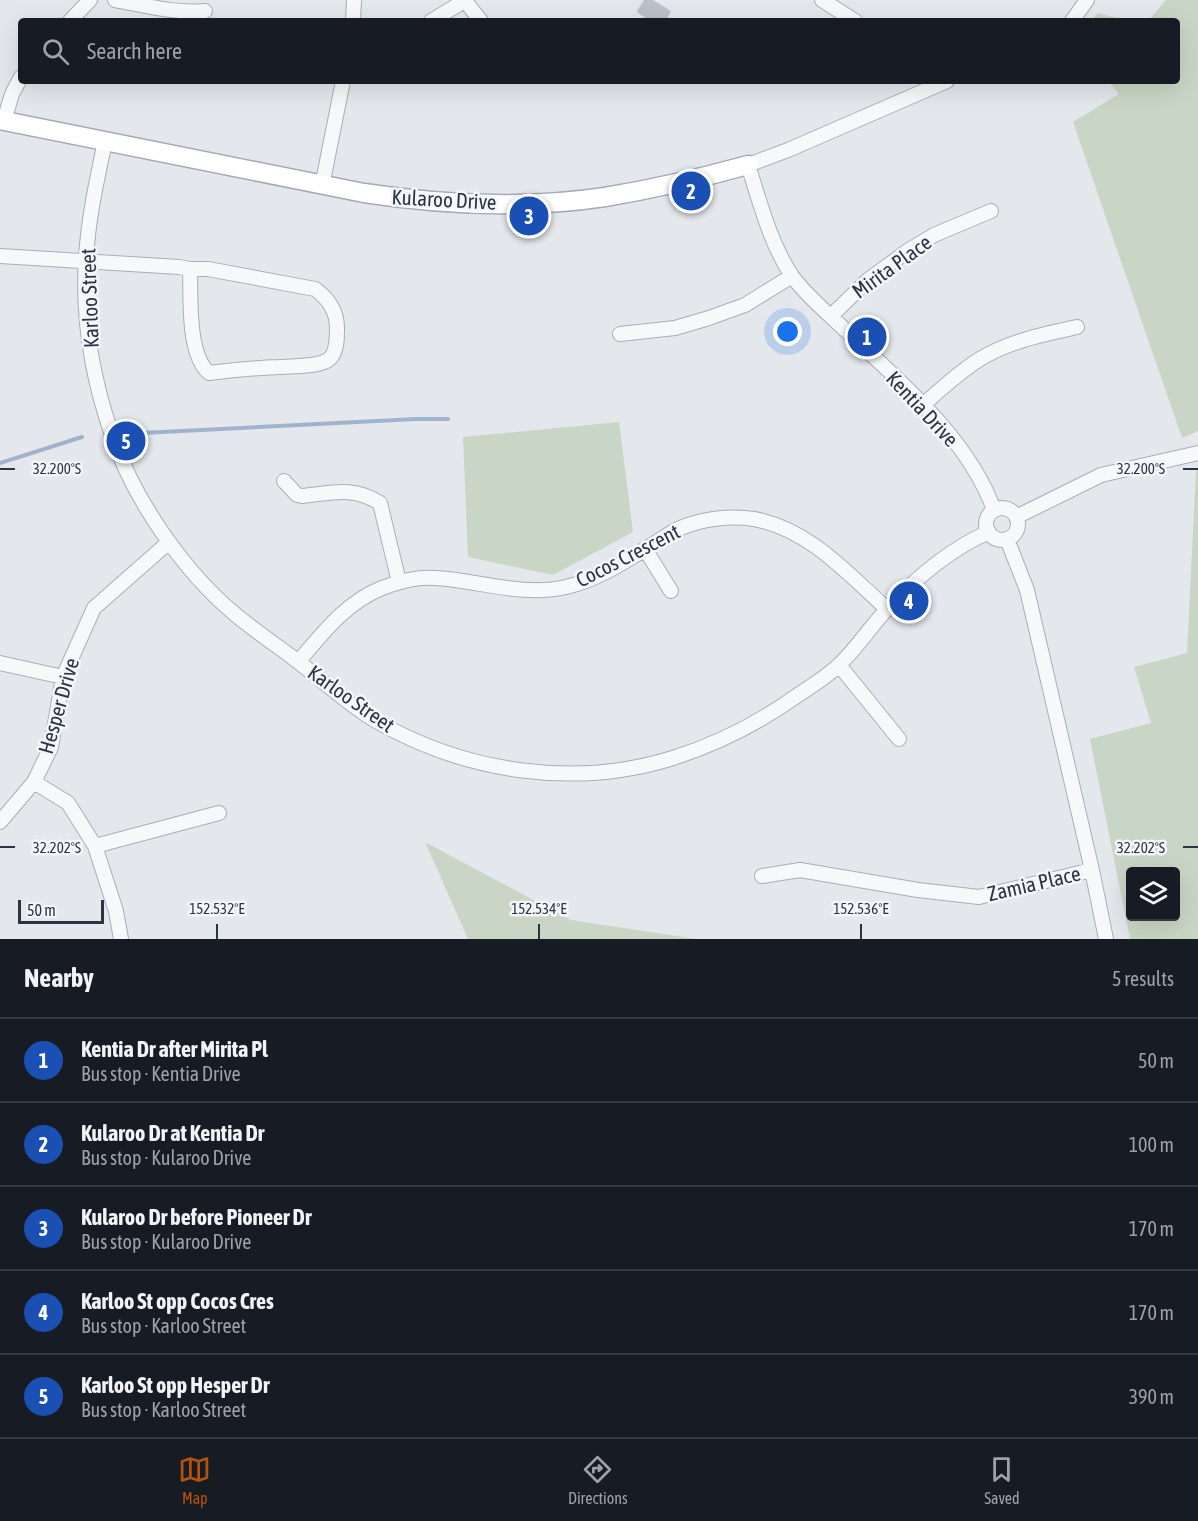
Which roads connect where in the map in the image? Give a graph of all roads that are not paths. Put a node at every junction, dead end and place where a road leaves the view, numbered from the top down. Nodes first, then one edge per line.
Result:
1 (90, 0) edge
2 (115, 0) edge
3 (354, 0) edge
4 (822, 0) edge
5 (1087, 0) edge
6 (466, 1) edge
7 (205, 11) dead end
8 (73, 18) edge
9 (353, 18) edge
10 (436, 18) edge
11 (479, 18) edge
12 (850, 18) edge
13 (1074, 18) edge
14 (18, 83) edge
15 (343, 84) edge
16 (923, 86) edge
17 (2, 120) edge
18 (105, 141) junction
19 (748, 165) junction
20 (322, 186) junction
21 (991, 211) dead end
22 (0, 256) edge
23 (86, 261) junction
24 (189, 269) junction
25 (792, 276) junction
26 (831, 316) junction
27 (1077, 327) dead end
28 (620, 334) dead end
29 (923, 405) junction
30 (1198, 453) edge
31 (284, 481) dead end
32 (994, 510) junction
33 (1016, 517) junction
34 (988, 532) junction
35 (1007, 539) junction
36 (169, 542) junction
37 (645, 549) junction
38 (399, 582) junction
39 (671, 591) dead end
40 (887, 609) junction
41 (298, 662) junction
42 (0, 663) edge
43 (838, 665) junction
44 (63, 677) junction
45 (899, 739) dead end
46 (34, 782) junction
47 (219, 813) dead end
48 (0, 822) edge
49 (95, 846) junction
50 (1092, 870) junction
51 (762, 876) dead end
52 (121, 939) edge
53 (1106, 939) edge

1 - 8 street
2 - 7 street
3 - 9 street
4 - 12 street
5 - 13 street
6 - 10 street
6 - 11 street
14 - 17 street
15 - 20 street
16 - 19 street, Kularoo Drive
17 - 18 main road, Kularoo Drive
18 - 20 main road, Kularoo Drive
18 - 23 street, Karloo Street
19 - 20 main road, Kularoo Drive
19 - 25 street, Kentia Drive
21 - 26 street, Mirita Place
22 - 23 street
23 - 24 street
23 - 36 street, Karloo Street
24 - 24 street
25 - 26 street, Kentia Drive
25 - 28 street
26 - 29 street, Kentia Drive
27 - 29 street
29 - 32 street, Kentia Drive
30 - 33 street
31 - 38 street
32 - 33 street
32 - 34 street
33 - 35 street
34 - 35 street
34 - 40 street, Karloo Street
35 - 50 street
36 - 41 street, Karloo Street
36 - 44 street, Hesper Drive
37 - 38 street, Cocos Crescent
37 - 39 street
37 - 40 street, Cocos Crescent
38 - 41 street, Cocos Crescent
40 - 43 street, Karloo Street
41 - 43 street, Karloo Street
42 - 44 street
43 - 45 street
44 - 46 street, Hesper Drive
46 - 48 street, Hesper Drive
46 - 49 street
47 - 49 street
49 - 52 street
50 - 51 street, Zamia Place
50 - 53 street

